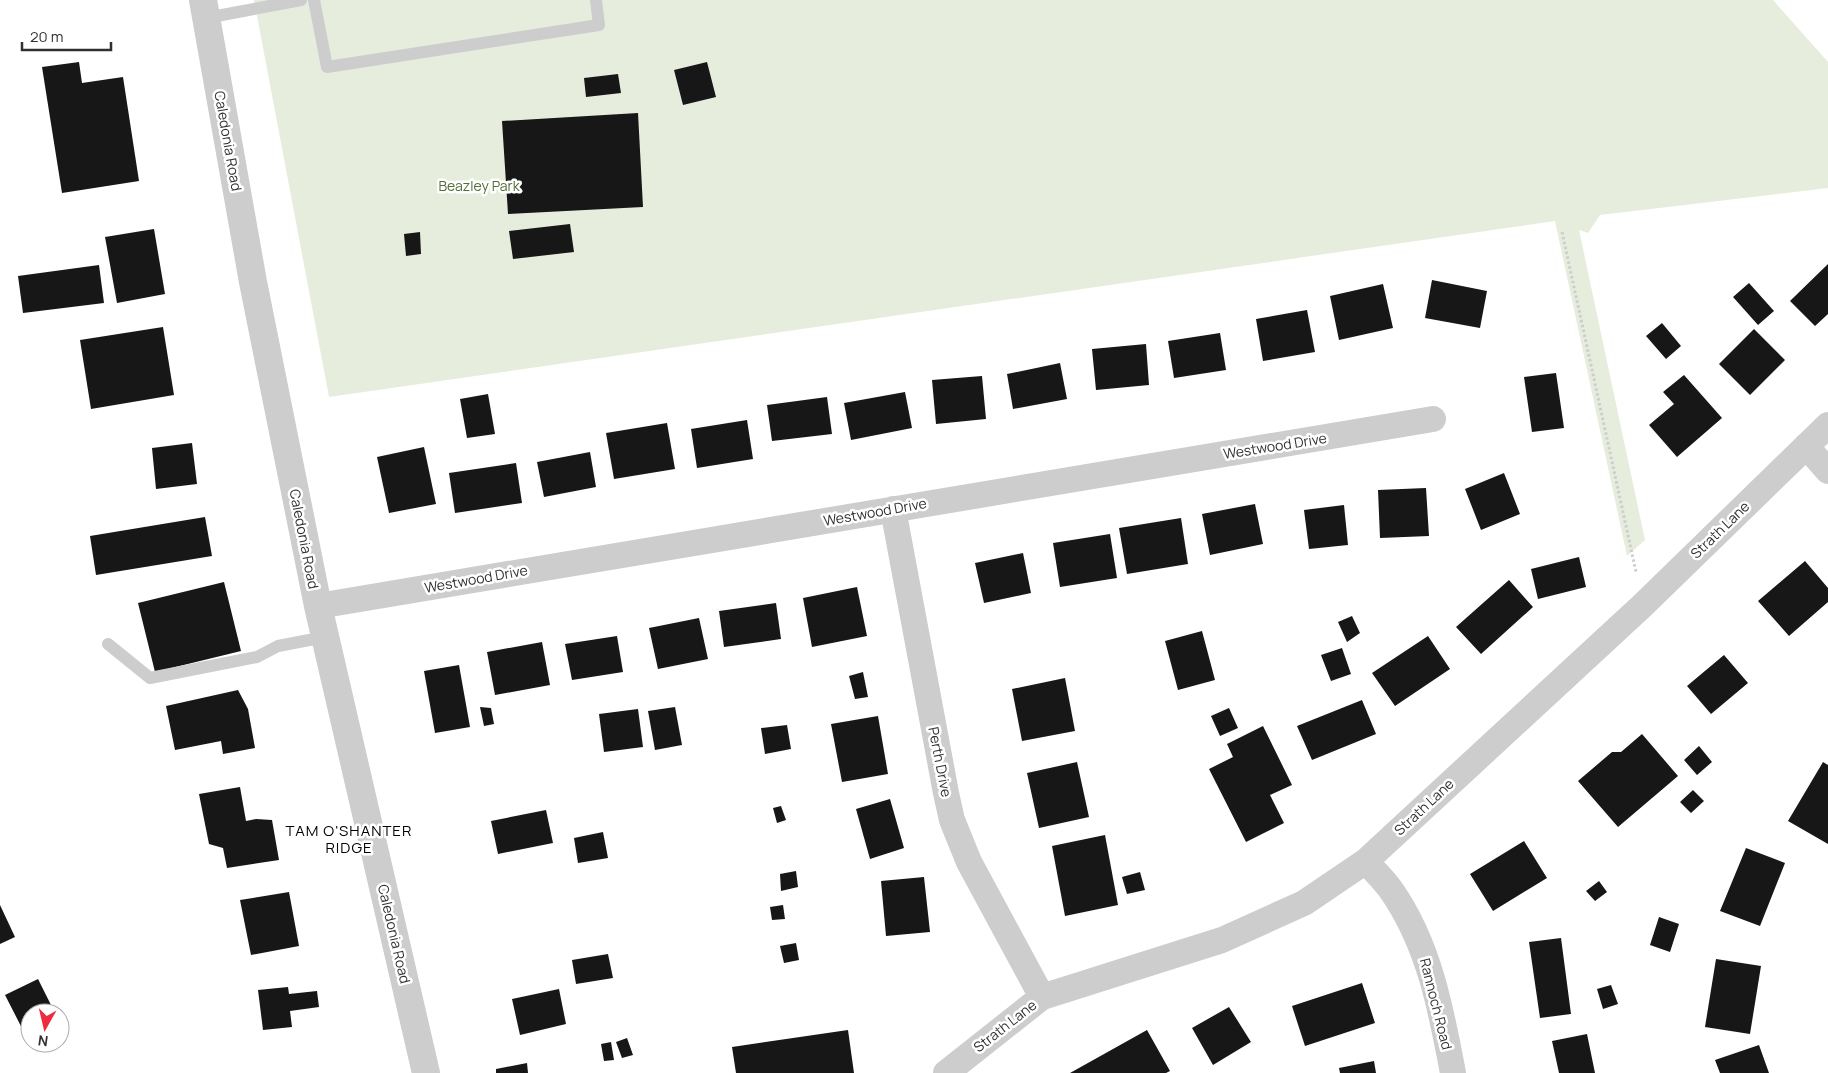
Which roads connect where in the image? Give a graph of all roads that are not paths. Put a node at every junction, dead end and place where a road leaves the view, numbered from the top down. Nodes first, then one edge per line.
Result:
1 (301, 0) edge
2 (314, 0) edge
3 (596, 0) edge
4 (205, 9) edge
5 (1433, 420) dead end
6 (1828, 425) edge
7 (1806, 446) junction
8 (1828, 471) edge
9 (893, 509) junction
10 (318, 606) junction
11 (325, 637) junction
12 (108, 644) dead end
13 (1366, 861) junction
14 (1042, 997) junction
15 (426, 1073) edge
16 (946, 1073) edge
17 (1453, 1073) edge

1 - 4 lane
2 - 3 lane
4 - 10 street, Caledonia Road
5 - 9 street, Westwood Drive
6 - 7 street, Strath Lane
7 - 8 street
7 - 13 street, Strath Lane
9 - 10 street, Westwood Drive
9 - 14 street, Perth Drive
10 - 11 street, Caledonia Road
11 - 12 lane
11 - 15 street, Caledonia Road
13 - 14 street, Strath Lane
13 - 17 street, Rannoch Road
14 - 16 street, Strath Lane

